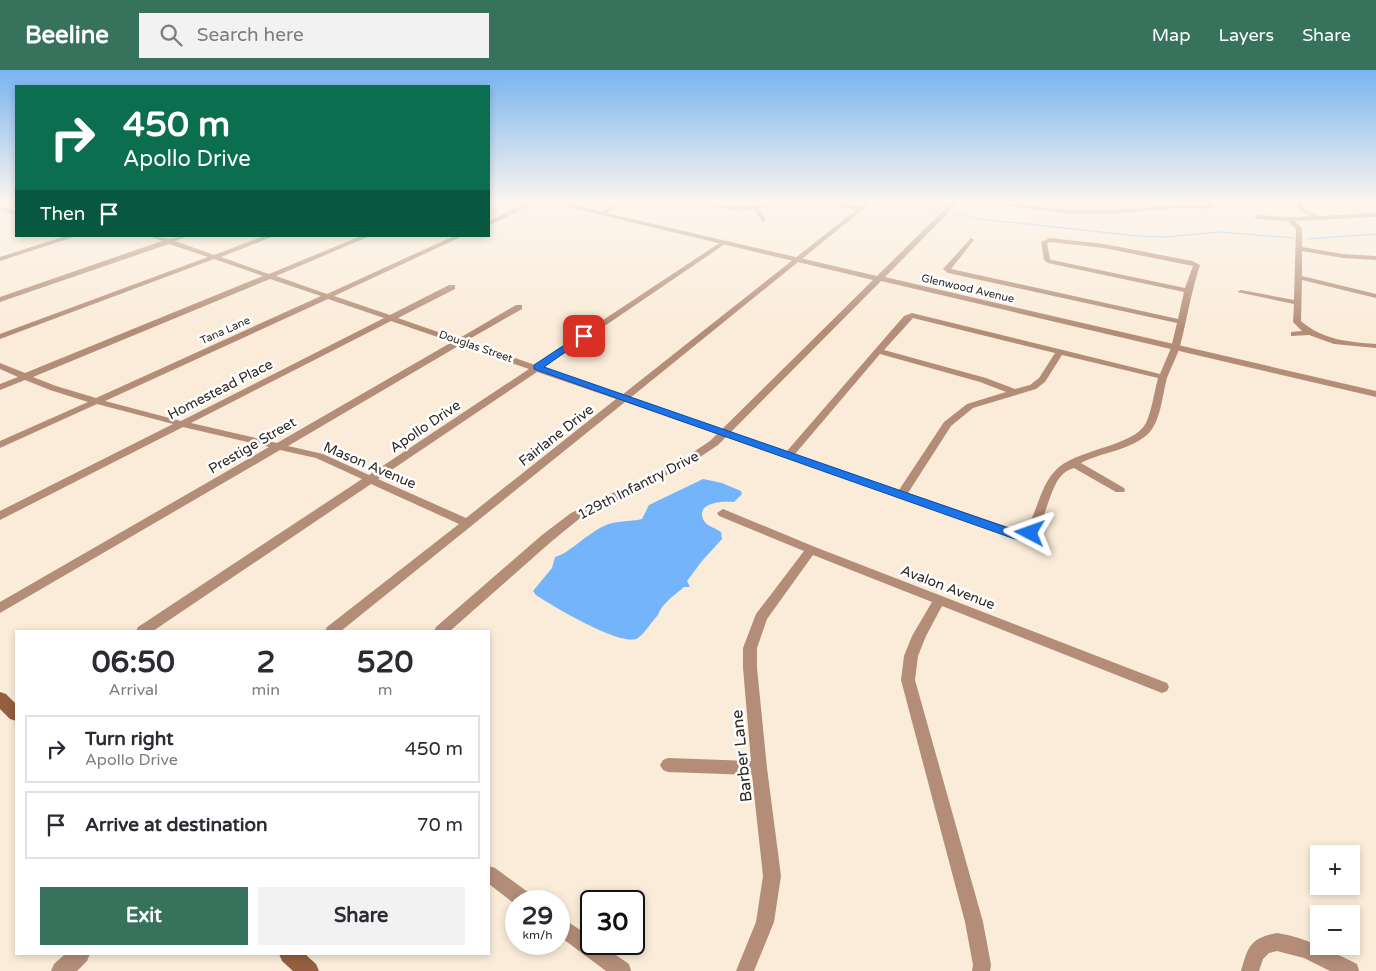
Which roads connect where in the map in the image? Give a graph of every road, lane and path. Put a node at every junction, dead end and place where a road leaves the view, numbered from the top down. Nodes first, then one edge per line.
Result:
1 (45, 245) edge
2 (159, 245) edge
3 (178, 245) edge
4 (247, 245) edge
5 (345, 245) edge
6 (440, 245) edge
7 (721, 245) edge
8 (733, 245) edge
9 (816, 245) edge
10 (912, 245) edge
11 (967, 245) edge
12 (1046, 245) edge
13 (1093, 245) edge
14 (1300, 245) edge
15 (1300, 249) junction
16 (215, 257) junction
17 (1376, 258) edge
18 (0, 259) edge
19 (798, 260) junction
20 (270, 276) junction
21 (1298, 277) junction
22 (879, 278) junction
23 (452, 286) dead end
24 (1188, 291) junction
25 (1241, 292) dead end
26 (328, 296) junction
27 (1376, 296) edge
28 (0, 300) edge
29 (1298, 303) junction
30 (519, 307) dead end
31 (391, 317) junction
32 (1181, 322) junction
33 (1310, 332) junction
34 (1294, 334) dead end
35 (0, 337) edge
36 (460, 341) junction
37 (1376, 346) edge
38 (1175, 348) junction
39 (879, 351) junction
40 (1060, 351) junction
41 (0, 366) edge
42 (538, 367) junction
43 (24, 377) junction
44 (1163, 377) junction
45 (0, 387) edge
46 (1016, 393) junction
47 (1376, 394) edge
48 (624, 399) junction
49 (98, 401) junction
50 (180, 425) junction
51 (724, 432) junction
52 (0, 445) edge
53 (277, 446) junction
54 (788, 456) junction
55 (1073, 463) junction
56 (371, 479) junction
57 (1120, 490) dead end
58 (902, 495) junction
59 (724, 513) dead end
60 (0, 516) edge
61 (467, 523) junction
62 (811, 550) junction
63 (939, 600) junction
64 (0, 608) edge
65 (144, 630) edge
66 (333, 630) edge
67 (442, 630) edge
68 (1162, 687) dead end
69 (0, 699) edge
70 (15, 713) edge
71 (668, 764) dead end
72 (759, 768) junction
73 (490, 875) edge
74 (511, 890) edge
75 (570, 933) edge
76 (79, 955) edge
77 (291, 955) edge
78 (62, 971) edge
79 (309, 971) edge
80 (622, 971) edge
81 (745, 971) edge
82 (981, 971) edge
83 (1250, 971) edge
84 (1350, 971) edge

1 - 18 street
2 - 28 street
3 - 16 street, Douglas Street
4 - 16 street
5 - 20 street
6 - 26 street, Tana Lane
7 - 42 street, Apollo Drive
8 - 19 street, Glenwood Avenue
9 - 19 street, Fairlane Drive
10 - 22 street, 129th Infantry Drive
11 - 32 street
12 - 24 street
13 - 24 street
14 - 15 street
15 - 17 street
15 - 21 street
16 - 20 street, Douglas Street
16 - 35 street
19 - 22 street, Glenwood Avenue
19 - 48 street, Fairlane Drive
20 - 26 street, Douglas Street
20 - 43 street
21 - 27 street
21 - 29 street
22 - 38 street, Glenwood Avenue
22 - 51 street, 129th Infantry Drive
23 - 31 street, Homestead Place
24 - 32 street
25 - 29 street
26 - 31 street, Douglas Street
26 - 49 street, Tana Lane
29 - 33 street
30 - 36 street, Prestige Street
31 - 36 street, Douglas Street
31 - 50 street, Homestead Place
32 - 38 street
33 - 34 street
33 - 37 street
36 - 42 street, Douglas Street
36 - 53 street, Prestige Street
38 - 44 street
38 - 47 street, Glenwood Avenue
39 - 40 street
39 - 46 street
39 - 54 street
40 - 44 street
40 - 46 street
41 - 43 street, Mason Avenue
42 - 48 street, Douglas Street
42 - 56 street, Apollo Drive
43 - 45 street
43 - 49 street, Mason Avenue
44 - 55 street
46 - 58 street
48 - 51 street, Douglas Street
48 - 61 street, Fairlane Drive
49 - 50 street, Mason Avenue
49 - 52 street, Tana Lane
50 - 53 street, Mason Avenue
50 - 60 street, Homestead Place
51 - 54 street, Douglas Street
51 - 67 street, 129th Infantry Drive
53 - 56 street, Mason Avenue
53 - 64 street, Prestige Street
54 - 58 street, Douglas Street
55 - 57 street
55 - 58 street, Douglas Street
56 - 61 street, Mason Avenue
56 - 65 street, Apollo Drive
59 - 62 street, Avalon Avenue
61 - 66 street, Fairlane Drive
62 - 63 street, Avalon Avenue
62 - 72 street, Barber Lane
63 - 68 street, Avalon Avenue
63 - 82 street
69 - 70 main road
71 - 72 street
72 - 81 street, Barber Lane
73 - 74 street
75 - 80 street
76 - 78 street
77 - 79 main road
83 - 84 street

